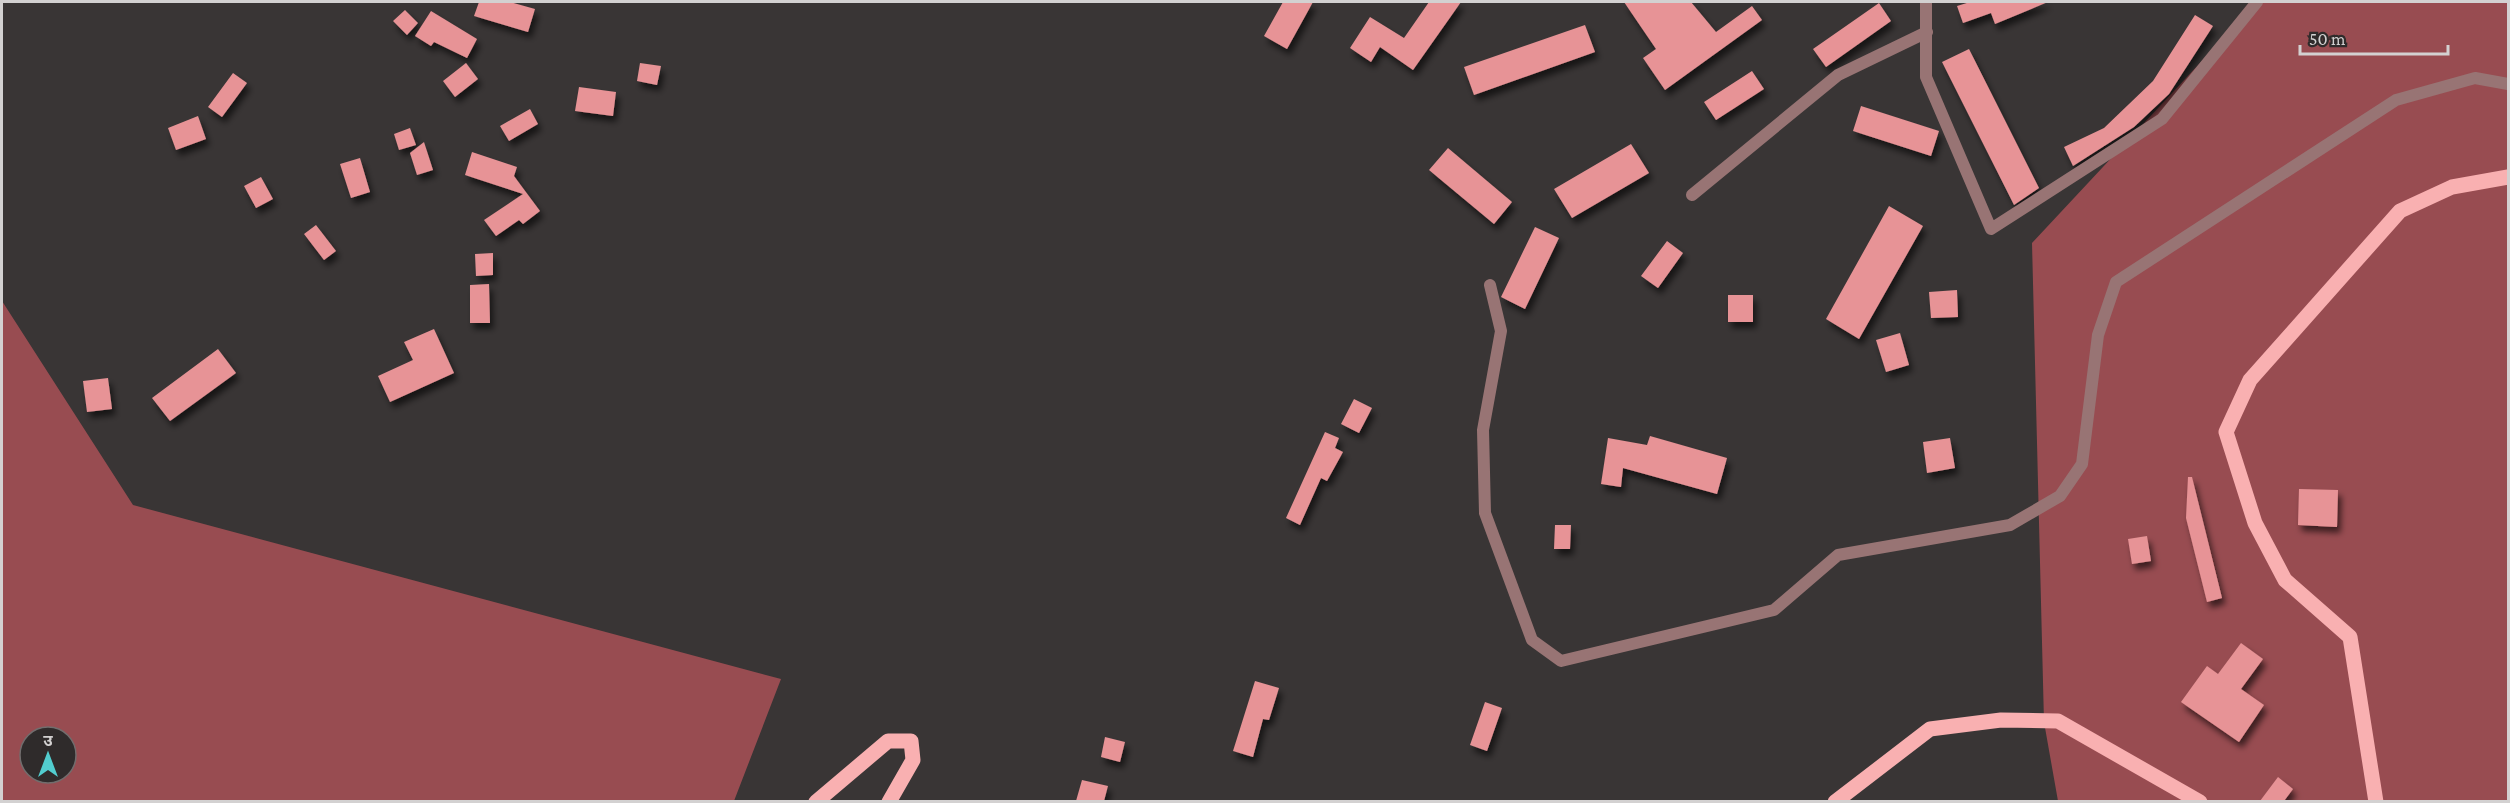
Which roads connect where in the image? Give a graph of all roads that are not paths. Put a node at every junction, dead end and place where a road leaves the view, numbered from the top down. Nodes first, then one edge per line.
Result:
1 (1926, 2) edge
2 (2257, 2) edge
3 (1927, 32) junction
4 (2508, 84) edge
5 (2508, 177) edge
6 (1692, 195) dead end
7 (1490, 285) dead end
8 (816, 801) edge
9 (889, 801) edge
10 (1835, 801) edge
11 (2200, 801) edge
12 (2376, 801) edge

1 - 3 street
2 - 3 street
3 - 6 street
4 - 7 street
5 - 12 main road
8 - 9 main road
10 - 11 main road

